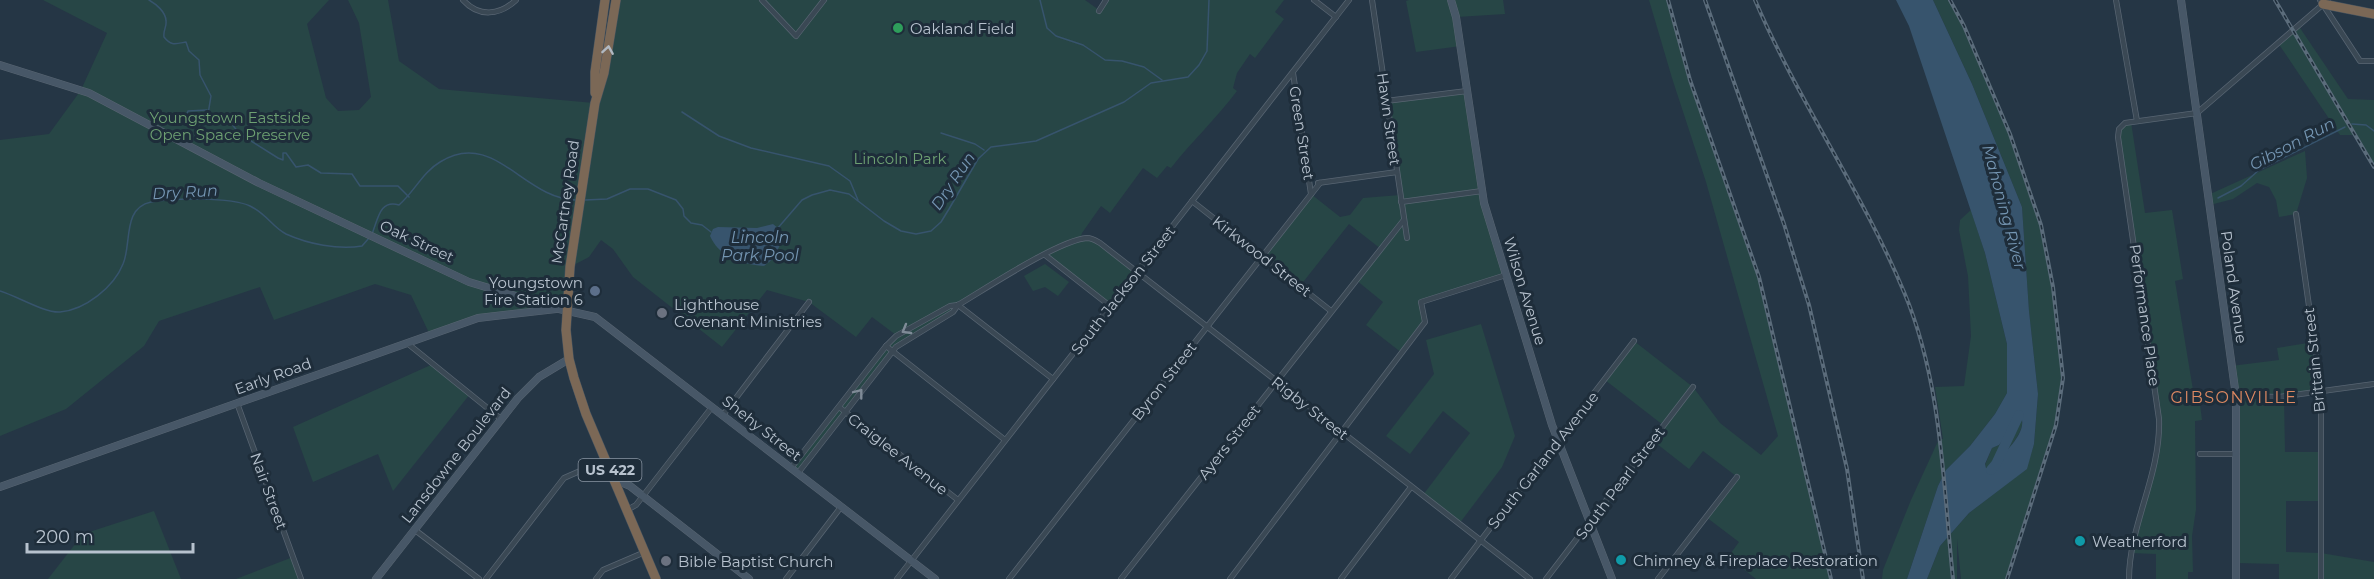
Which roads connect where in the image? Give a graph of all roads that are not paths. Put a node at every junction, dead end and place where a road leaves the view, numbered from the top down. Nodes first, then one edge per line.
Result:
1 (464, 0) edge
2 (516, 0) edge
3 (605, 0) edge
4 (616, 0) edge
5 (762, 0) edge
6 (824, 0) edge
7 (1106, 0) edge
8 (1314, 0) edge
9 (1349, 0) edge
10 (1372, 0) edge
11 (1451, 0) edge
12 (2116, 0) edge
13 (2181, 0) edge
14 (2324, 1) edge
15 (1099, 11) dead end
16 (2374, 14) edge
17 (1336, 17) junction
18 (2374, 61) edge
19 (0, 65) edge
20 (1293, 73) junction
21 (1467, 91) junction
22 (1386, 100) junction
23 (595, 102) junction
24 (2197, 113) junction
25 (2137, 121) junction
26 (1397, 172) junction
27 (1320, 183) junction
28 (1309, 184) junction
29 (1482, 191) junction
30 (1311, 194) junction
31 (1192, 201) junction
32 (1401, 202) junction
33 (2296, 214) dead end
34 (1403, 221) junction
35 (1407, 237) dead end
36 (1045, 255) junction
37 (1262, 256) junction
38 (1137, 272) junction
39 (1506, 275) junction
40 (809, 302) dead end
41 (958, 305) junction
42 (1110, 306) junction
43 (563, 309) junction
44 (1331, 311) junction
45 (1207, 327) junction
46 (1634, 341) dead end
47 (407, 343) junction
48 (886, 346) junction
49 (892, 351) junction
50 (569, 358) junction
51 (1053, 379) junction
52 (1276, 381) junction
53 (2374, 384) edge
54 (1693, 387) dead end
55 (2321, 391) junction
56 (2236, 396) junction
57 (237, 403) junction
58 (712, 407) junction
59 (839, 407) junction
60 (845, 412) junction
61 (723, 415) junction
62 (501, 419) junction
63 (1341, 432) junction
64 (1005, 440) junction
65 (1557, 441) junction
66 (2200, 454) dead end
67 (2237, 454) junction
68 (605, 460) junction
69 (791, 468) junction
70 (798, 473) junction
71 (1737, 477) dead end
72 (614, 479) junction
73 (0, 487) edge
74 (1411, 487) junction
75 (643, 496) junction
76 (958, 500) junction
77 (841, 507) junction
78 (627, 510) junction
79 (1589, 523) junction
80 (415, 530) junction
81 (1480, 540) junction
82 (645, 552) junction
83 (911, 561) junction
84 (301, 579) edge
85 (376, 579) edge
86 (479, 579) edge
87 (486, 579) edge
88 (596, 579) edge
89 (656, 579) edge
90 (749, 579) edge
91 (786, 579) edge
92 (897, 579) edge
93 (935, 579) edge
94 (1009, 579) edge
95 (1121, 579) edge
96 (1230, 579) edge
97 (1341, 579) edge
98 (1451, 579) edge
99 (1530, 579) edge
100 (1546, 579) edge
101 (1612, 579) edge
102 (1658, 579) edge
103 (2129, 579) edge
104 (2236, 579) edge
105 (2320, 579) edge

1 - 2 street
3 - 23 highway, McCartney Road / US 422
23 -> 4 highway, McCartney Road / US 422
5 - 6 street
7 - 15 street
8 - 17 street
9 - 17 street, South Jackson Street
10 - 22 street, Hawn Street
11 - 21 street, Wilson Avenue
12 - 25 street
13 - 24 street, Poland Avenue
14 - 16 highway
14 - 18 street
14 - 24 street
17 - 20 street, South Jackson Street
19 - 43 street, Oak Street
20 - 28 street, Green Street
20 - 31 street, South Jackson Street
21 - 22 street
21 - 29 street, Wilson Avenue
22 - 26 street, Hawn Street
23 - 43 highway, McCartney Road / US 422
24 - 25 street
24 - 56 street, Poland Avenue
25 - 103 street, Performance Place
26 - 27 street
26 - 32 street, Hawn Street
27 - 28 street
27 - 30 street, Byron Street
28 - 30 street, Green Street
29 - 32 street
29 - 39 street, Wilson Avenue
30 - 37 street, Byron Street
31 - 37 street, Kirkwood Street
31 - 38 street, South Jackson Street
32 - 34 street, Hawn Street
33 - 55 street, Brittain Street
34 - 35 street, Hawn Street
34 - 44 street, Ayers Street
36 - 38 street, Rigby Street
36 - 41 street
36 - 42 street
37 - 44 street, Kirkwood Street
37 - 45 street, Byron Street
38 - 42 street, South Jackson Street
38 - 45 street, Rigby Street
39 - 63 street
39 - 65 street, Wilson Avenue
40 - 61 street
41 -> 48 street
41 - 49 street
41 - 51 street
42 - 51 street, South Jackson Street
43 - 47 street, Early Road
43 - 50 highway, US 422
43 - 58 street, Shehy Street
44 - 52 street, Ayers Street
45 - 52 street, Rigby Street
45 - 94 street, Byron Street
46 - 65 street, South Garland Avenue
47 - 57 street, Early Road
47 - 62 street
48 - 49 street
48 - 59 street
60 -> 49 street
49 - 64 street
50 - 62 street, Lansdowne Boulevard
50 - 68 highway, US 422
51 - 64 street, South Jackson Street
52 - 63 street, Rigby Street
52 - 95 street, Ayers Street
53 - 55 street
54 - 79 street, South Pearl Street
55 - 56 street
55 - 105 street, Brittain Street
56 - 67 street, Poland Avenue
57 - 73 street, Early Road
57 - 84 street, Nair Street
58 - 61 street, Shehy Street
58 - 75 street
59 - 60 street, Craiglee Avenue
59 - 69 street
60 - 70 street
60 - 76 street, Craiglee Avenue
61 - 69 street, Shehy Street
62 - 80 street, Lansdowne Boulevard
63 - 74 street, Rigby Street
63 - 96 street
64 - 76 street, South Jackson Street
65 - 79 street, Wilson Avenue
65 - 81 street, South Garland Avenue
66 - 67 street
67 - 104 street, Poland Avenue
68 - 72 highway, US 422
68 - 87 street
69 - 70 street, Shehy Street
70 - 77 street, Shehy Street
71 - 102 street
72 - 75 street
72 - 78 highway, US 422
74 - 81 street, Rigby Street
74 - 97 street
75 - 78 street
75 - 90 street
76 - 83 street, South Jackson Street
77 - 83 street, Shehy Street
77 - 91 street
78 - 82 highway, US 422
79 - 100 street, South Pearl Street
79 - 101 street, Wilson Avenue
80 - 85 street, Lansdowne Boulevard
80 - 86 street
81 - 98 street, South Garland Avenue
81 - 99 street, Rigby Street
82 - 88 street
82 - 89 highway, US 422
83 - 92 street, South Jackson Street
83 - 93 street, Shehy Street

